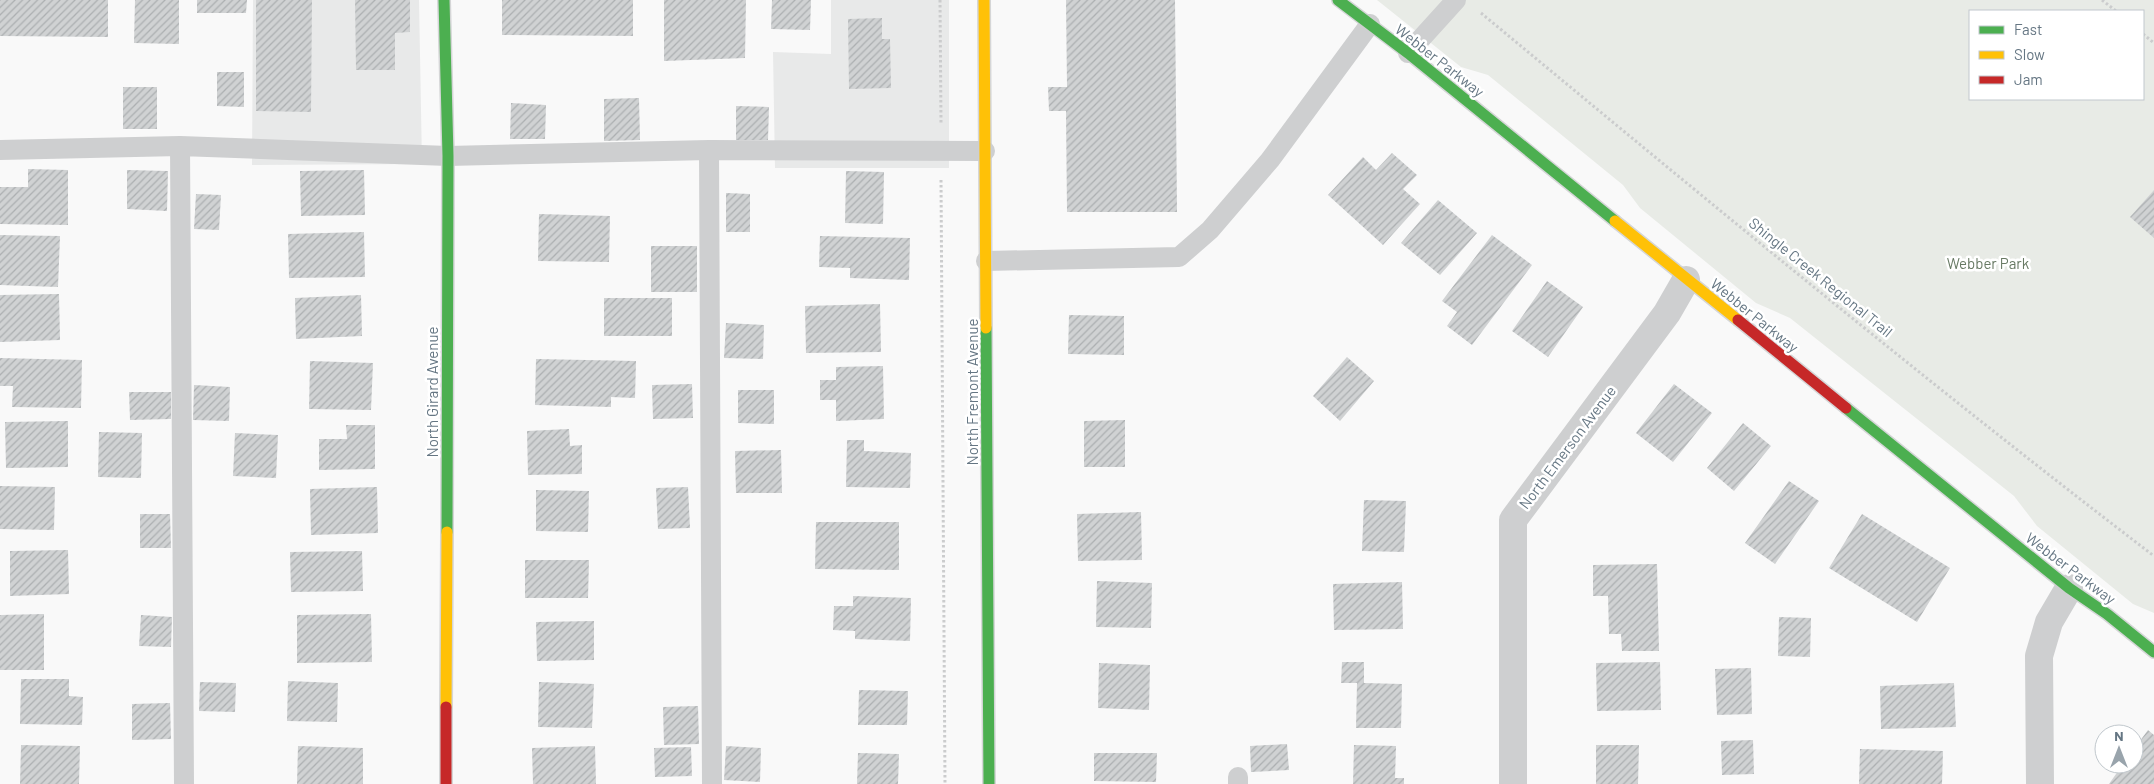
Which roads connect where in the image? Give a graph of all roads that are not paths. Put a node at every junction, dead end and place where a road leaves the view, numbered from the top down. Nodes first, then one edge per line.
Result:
1 (444, 0) edge
2 (984, 0) edge
3 (1338, 0) edge
4 (1456, 0) edge
5 (1370, 24) junction
6 (1408, 53) junction
7 (180, 146) junction
8 (0, 150) edge
9 (709, 150) junction
10 (985, 152) junction
11 (448, 156) junction
12 (986, 261) junction
13 (1686, 280) junction
14 (2069, 588) junction
15 (2154, 652) edge
16 (184, 784) edge
17 (446, 784) edge
18 (712, 784) edge
19 (989, 784) edge
20 (1513, 784) edge
21 (2040, 784) edge

1 - 11 street, North Girard Avenue
2 - 10 street, North Fremont Avenue
3 - 5 street, Webber Parkway
4 - 6 lane
5 - 6 street, Webber Parkway
5 - 12 lane
6 - 13 street, Webber Parkway
7 - 8 lane
7 - 11 lane
7 - 16 lane
9 - 10 lane
9 - 11 lane
9 - 18 lane
10 - 12 street, North Fremont Avenue
11 - 17 street, North Girard Avenue
12 - 19 street, North Fremont Avenue
13 - 14 street, Webber Parkway
13 - 20 street, North Emerson Avenue
14 - 15 street, Webber Parkway
14 - 21 street

